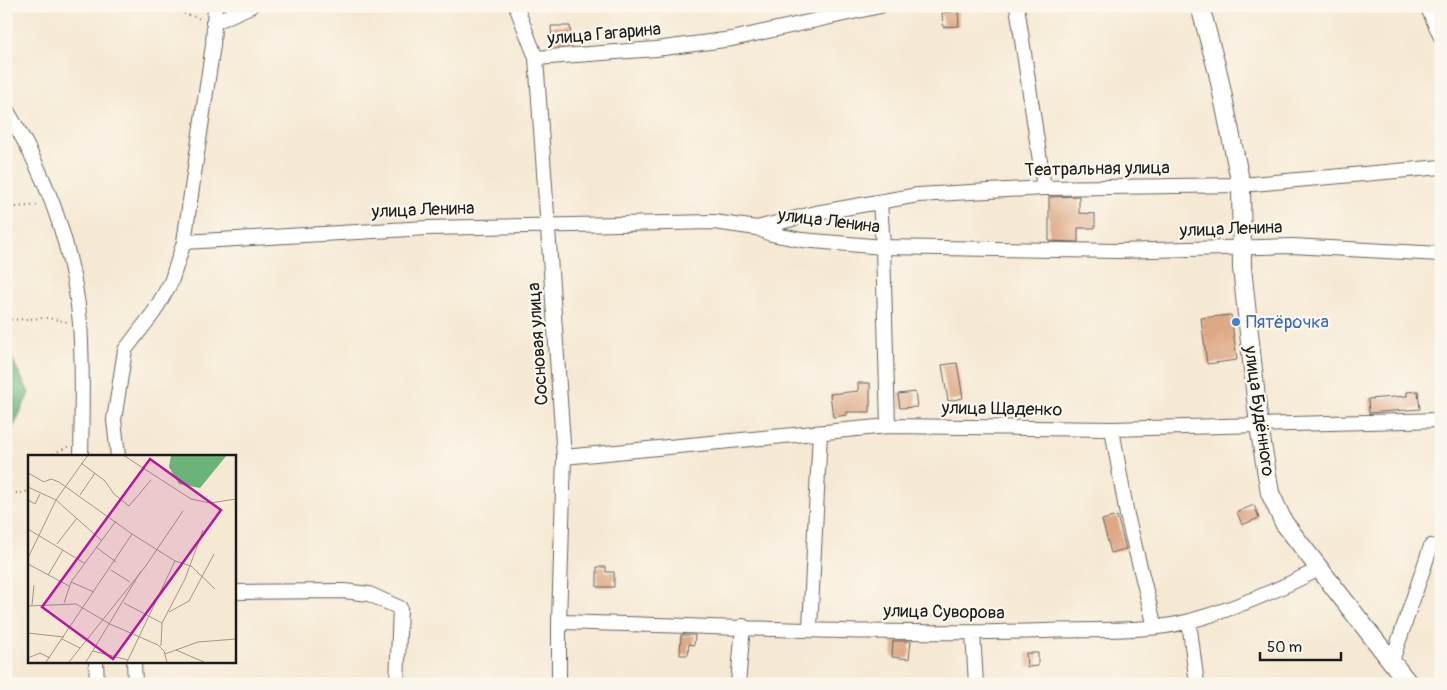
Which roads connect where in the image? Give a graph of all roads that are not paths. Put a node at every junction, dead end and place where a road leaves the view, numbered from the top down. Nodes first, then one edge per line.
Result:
1 (215, 6) edge
2 (251, 6) edge
3 (516, 6) edge
4 (880, 6) edge
5 (1017, 6) edge
6 (1200, 6) edge
7 (1428, 6) edge
8 (213, 23) junction
9 (1441, 37) edge
10 (536, 58) junction
11 (6, 109) edge
12 (1441, 167) edge
13 (1242, 185) junction
14 (1044, 188) junction
15 (880, 202) junction
16 (549, 224) junction
17 (757, 228) junction
18 (184, 242) junction
19 (1242, 246) junction
20 (883, 247) junction
21 (1441, 254) edge
22 (1441, 420) edge
23 (888, 426) junction
24 (1259, 426) junction
25 (1112, 429) junction
26 (820, 433) junction
27 (81, 455) edge
28 (118, 455) edge
29 (564, 457) junction
30 (1431, 546) dead end
31 (1319, 569) junction
32 (235, 592) edge
33 (559, 622) junction
34 (1189, 622) junction
35 (743, 626) junction
36 (1155, 627) junction
37 (810, 628) junction
38 (973, 633) junction
39 (1392, 661) junction
40 (96, 662) edge
41 (134, 662) edge
42 (97, 684) edge
43 (135, 684) edge
44 (397, 684) edge
45 (559, 684) edge
46 (738, 684) edge
47 (976, 684) edge
48 (1197, 684) edge
49 (1409, 684) edge

1 - 8 street
2 - 8 street
3 - 10 street, Сосновая улица
4 - 10 street, улица Гагарина
5 - 14 street
6 - 13 main road, улица Будённого
7 - 9 street
8 - 18 street
10 - 16 street, Сосновая улица
11 - 27 street
12 - 13 street, Театральная улица
13 - 14 street, Театральная улица
13 - 19 main road, улица Будённого
14 - 15 street, Театральная улица
15 - 17 street, Театральная улица
15 - 20 street
16 - 17 street, улица Ленина
16 - 18 street, улица Ленина
16 - 29 street, Сосновая улица
17 - 20 street, улица Ленина
18 - 28 street
19 - 20 street, улица Ленина
19 - 21 street, улица Ленина
19 - 24 main road, улица Будённого
20 - 23 street
22 - 24 street, улица Щаденко
23 - 25 street, улица Щаденко
23 - 26 street, улица Щаденко
24 - 25 street, улица Щаденко
24 - 31 main road, улица Будённого
25 - 36 street
26 - 29 street, улица Щаденко
26 - 37 street
29 - 33 street, Сосновая улица
30 - 39 street
31 - 34 street, улица Суворова
31 - 39 main road, улица Будённого
32 - 44 street
33 - 35 street, улица Суворова
33 - 45 street, Сосновая улица
34 - 36 street, улица Суворова
34 - 48 street
35 - 37 street, улица Суворова
35 - 46 street
36 - 38 street, улица Суворова
37 - 38 street, улица Суворова
38 - 47 street
39 - 49 main road, улица Будённого
40 - 42 street
41 - 43 street

